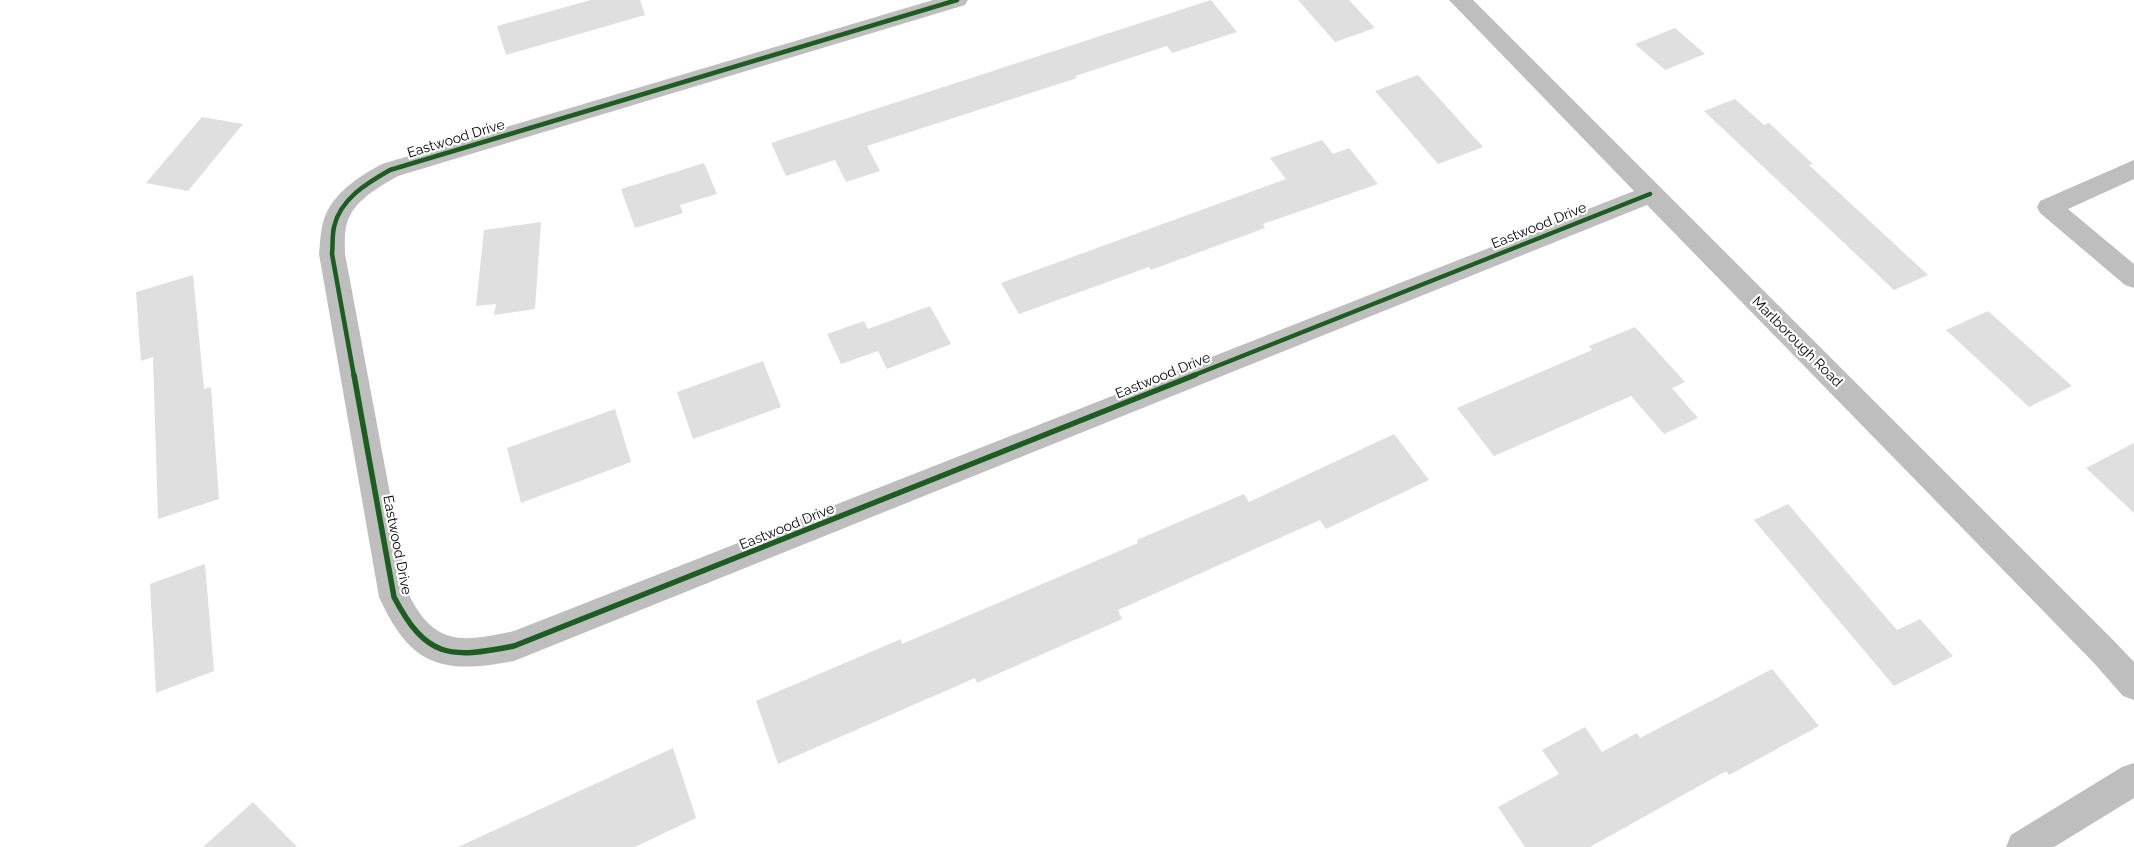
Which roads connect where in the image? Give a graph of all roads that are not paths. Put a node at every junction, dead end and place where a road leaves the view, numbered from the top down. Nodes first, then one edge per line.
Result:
1 (957, 0) edge
2 (1460, 0) edge
3 (2134, 169) edge
4 (1650, 194) junction
5 (2134, 278) edge
6 (2134, 685) edge
7 (2134, 779) edge
8 (2023, 847) edge

1 - 4 street, Eastwood Drive
2 - 4 street, Marlborough Road
3 - 5 street
4 - 6 street, Marlborough Road
7 - 8 street

